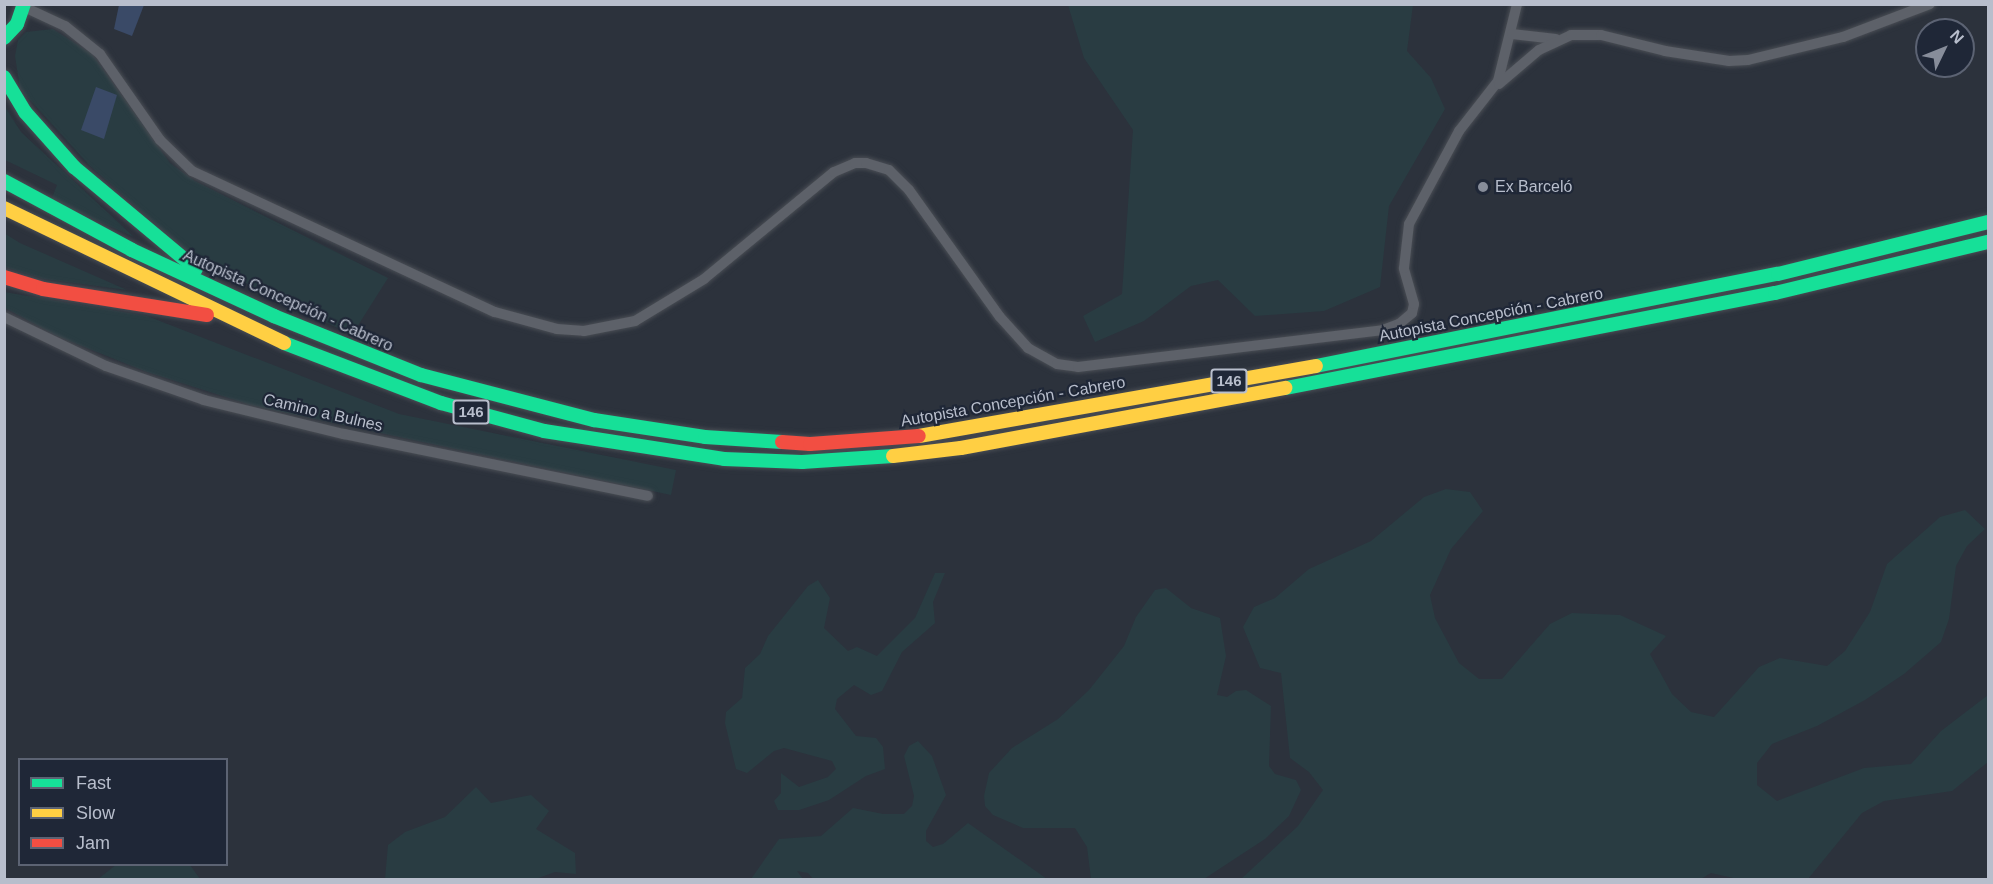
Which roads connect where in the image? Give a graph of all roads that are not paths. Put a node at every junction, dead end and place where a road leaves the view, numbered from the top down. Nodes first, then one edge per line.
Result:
1 (1517, 4) edge
2 (1930, 4) edge
3 (24, 6) edge
4 (1512, 34) junction
5 (4, 38) edge
6 (1557, 39) junction
7 (4, 77) edge
8 (1493, 91) junction
9 (4, 181) edge
10 (4, 208) edge
11 (1989, 222) edge
12 (1989, 242) edge
13 (4, 277) edge
14 (227, 293) junction
15 (4, 317) edge
16 (239, 321) junction
17 (648, 496) dead end

1 - 4 street
2 - 6 street
3 - 5 main road
3 - 8 street
4 - 6 street
4 - 8 street
6 - 8 street
7 - 14 main road
9 - 14 main road, Autopista Concepción - Cabrero / 146
10 - 16 main road, Autopista Concepción - Cabrero / 146
11 - 14 main road, Autopista Concepción - Cabrero / 146
12 - 16 main road, Autopista Concepción - Cabrero / 146
13 - 16 main road
15 - 17 street, Camino a Bulnes

